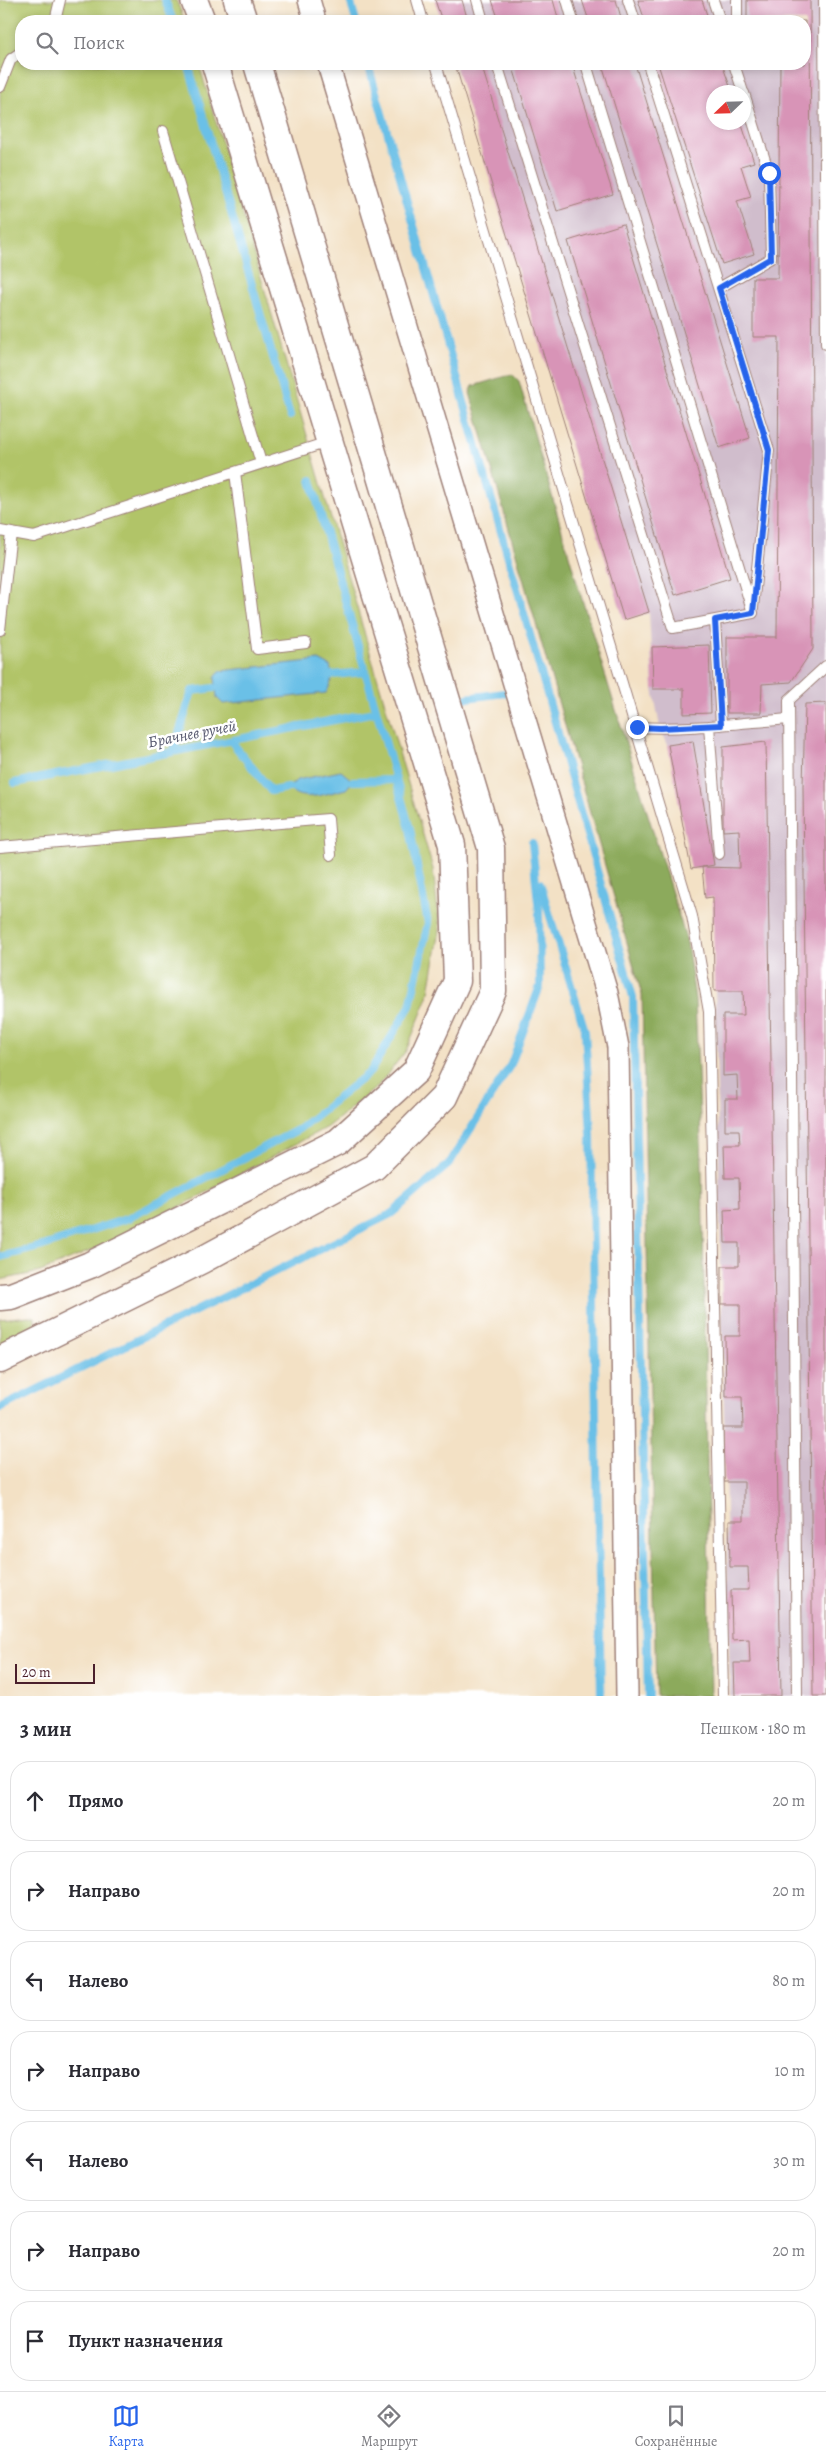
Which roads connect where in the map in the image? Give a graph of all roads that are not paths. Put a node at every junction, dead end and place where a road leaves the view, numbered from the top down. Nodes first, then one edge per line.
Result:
1 (60, 0) edge
2 (194, 0) edge
3 (237, 0) edge
4 (309, 0) edge
5 (417, 0) edge
6 (477, 0) edge
7 (567, 0) edge
8 (628, 0) edge
9 (713, 0) edge
10 (737, 0) edge
11 (824, 0) edge
12 (56, 15) edge
13 (200, 15) edge
14 (242, 15) edge
15 (313, 15) edge
16 (421, 15) edge
17 (481, 15) edge
18 (571, 15) edge
19 (633, 15) edge
20 (718, 15) edge
21 (737, 15) edge
22 (15, 56) edge
23 (216, 70) edge
24 (259, 70) edge
25 (330, 70) edge
26 (438, 70) edge
27 (498, 70) edge
28 (588, 70) edge
29 (650, 70) edge
30 (737, 70) edge
31 (742, 85) edge
32 (0, 87) edge
33 (751, 115) edge
34 (163, 131) dead end
35 (719, 288) junction
36 (826, 344) edge
37 (329, 441) junction
38 (261, 464) junction
39 (235, 472) junction
40 (5, 532) edge
41 (753, 613) junction
42 (715, 620) junction
43 (0, 630) edge
44 (306, 643) dead end
45 (826, 666) edge
46 (789, 719) junction
47 (721, 725) junction
48 (709, 726) junction
49 (637, 727) junction
50 (0, 847) edge
51 (719, 854) dead end
52 (332, 855) dead end
53 (0, 1297) edge
54 (0, 1360) edge
55 (627, 1696) edge
56 (723, 1696) edge
57 (797, 1696) edge

1 - 12 lane
2 - 13 street
3 - 14 street
4 - 15 street
5 - 16 lane
6 - 17 lane
7 - 18 lane
8 - 19 lane
9 - 20 lane
10 - 21 lane
11 - 36 lane
22 - 32 lane
23 - 37 street
24 - 54 street
25 - 55 street
26 - 49 lane
27 - 42 lane
28 - 41 lane
29 - 35 lane
30 - 31 lane
33 - 35 lane
34 - 38 lane
35 - 41 lane
37 - 38 lane
37 - 53 street
38 - 39 lane
39 - 40 lane
39 - 44 lane
40 - 43 lane
41 - 42 lane
42 - 47 lane
45 - 46 lane
46 - 47 lane
46 - 57 lane
47 - 48 lane
48 - 49 lane
48 - 51 lane
49 - 56 lane
50 - 52 lane

